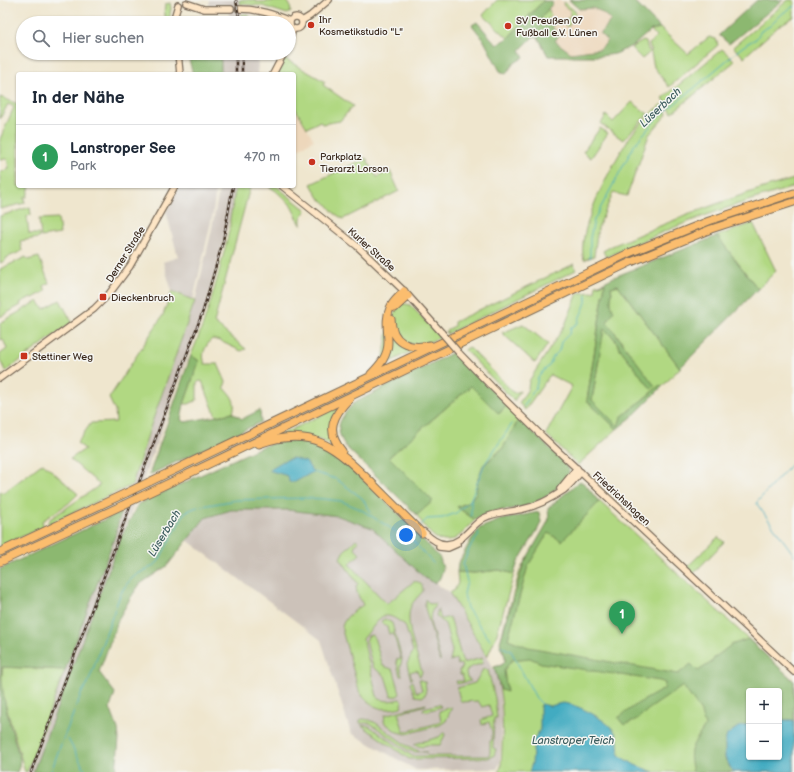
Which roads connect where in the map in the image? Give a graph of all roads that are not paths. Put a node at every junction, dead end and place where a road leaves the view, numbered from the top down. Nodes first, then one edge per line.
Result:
1 (329, 0) edge
2 (186, 1) edge
3 (177, 2) edge
4 (231, 9) dead end
5 (239, 9) dead end
6 (175, 16) edge
7 (277, 16) edge
8 (296, 17) edge
9 (302, 21) junction
10 (296, 28) edge
11 (179, 60) edge
12 (280, 60) edge
13 (180, 72) edge
14 (274, 72) edge
15 (174, 188) edge
16 (284, 188) edge
17 (794, 193) edge
18 (794, 202) edge
19 (406, 293) junction
20 (442, 333) joint
21 (442, 343) junction
22 (0, 378) edge
23 (367, 378) junction
24 (355, 394) junction
25 (224, 457) junction
26 (579, 470) junction
27 (413, 522) junction
28 (423, 532) joint
29 (0, 552) edge
30 (0, 562) edge
31 (794, 672) edge

1 - 9 main road
2 - 3 main road
2 - 4 main road
3 - 6 main road
5 - 7 main road
8 - 9 main road
9 - 10 main road
11 - 13 main road
12 - 14 main road
15 - 22 main road, Derner Straße
16 - 19 main road, Kurler Straße
17 - 21 highway
18 - 24 highway
19 - 20 main road, Kurler Straße
19 - 21 highway
19 - 23 highway
20 - 26 main road, Friedrichshagen, bridge
21 - 23 highway
23 - 29 highway, bridge
24 - 25 highway
24 - 27 highway
25 - 27 highway
25 - 30 highway, bridge
26 - 28 main road
26 - 31 main road, Friedrichshagen
27 - 28 highway

